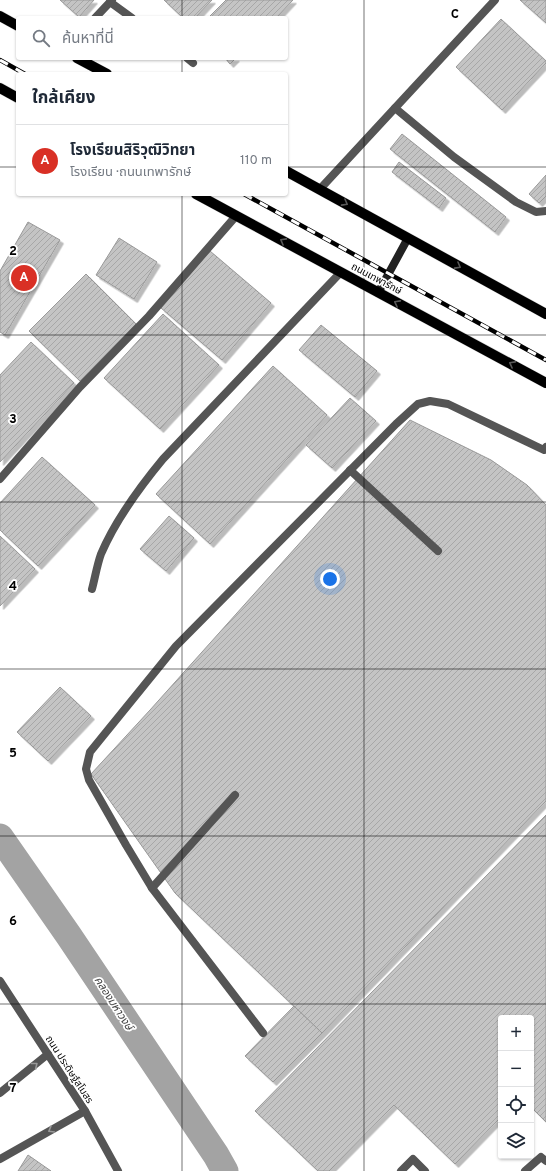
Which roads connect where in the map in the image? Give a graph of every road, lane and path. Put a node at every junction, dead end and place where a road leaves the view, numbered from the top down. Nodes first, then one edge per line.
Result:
1 (495, 0) edge
2 (111, 1) edge
3 (0, 16) edge
4 (98, 16) edge
5 (130, 16) edge
6 (16, 25) edge
7 (81, 60) edge
8 (102, 72) edge
9 (0, 88) edge
10 (16, 97) edge
11 (395, 108) junction
12 (288, 172) edge
13 (320, 189) junction
14 (200, 196) edge
15 (546, 211) edge
16 (236, 216) junction
17 (408, 238) junction
18 (341, 272) junction
19 (378, 292) junction
20 (546, 314) edge
21 (546, 383) edge
22 (545, 450) edge
23 (350, 470) junction
24 (0, 479) edge
25 (438, 551) dead end
26 (92, 589) dead end
27 (235, 795) dead end
28 (152, 888) junction
29 (0, 981) edge
30 (263, 1033) dead end
31 (48, 1054) junction
32 (0, 1093) edge
33 (85, 1111) junction
34 (0, 1159) edge
35 (546, 1161) edge
36 (118, 1171) edge
37 (401, 1171) edge
38 (425, 1171) edge
39 (525, 1171) edge

1 - 11 street
2 - 4 street
2 - 5 street
3 - 6 main road
7 - 8 main road
9 - 10 main road
11 - 13 street
11 - 15 street
12 - 13 main road
13 -> 17 main road
14 - 16 main road, ถนนเทพารักษ์
18 -> 16 main road, ถนนเทพารักษ์
16 - 24 street
17 - 19 main road
17 -> 20 main road
18 - 19 main road, ถนนเทพารักษ์
18 - 26 street
21 -> 19 main road, ถนนเทพารักษ์
22 - 23 street
23 - 25 street
23 - 28 street
27 - 28 street
28 - 30 street
29 - 31 street, ถนน ประดิษฐ์สโมสร
32 -> 31 street
31 - 33 street, ถนน ประดิษฐ์สโมสร
33 -> 34 street
33 - 36 street, ถนน ประดิษฐ์สโมสร
35 - 39 street
37 - 38 street

